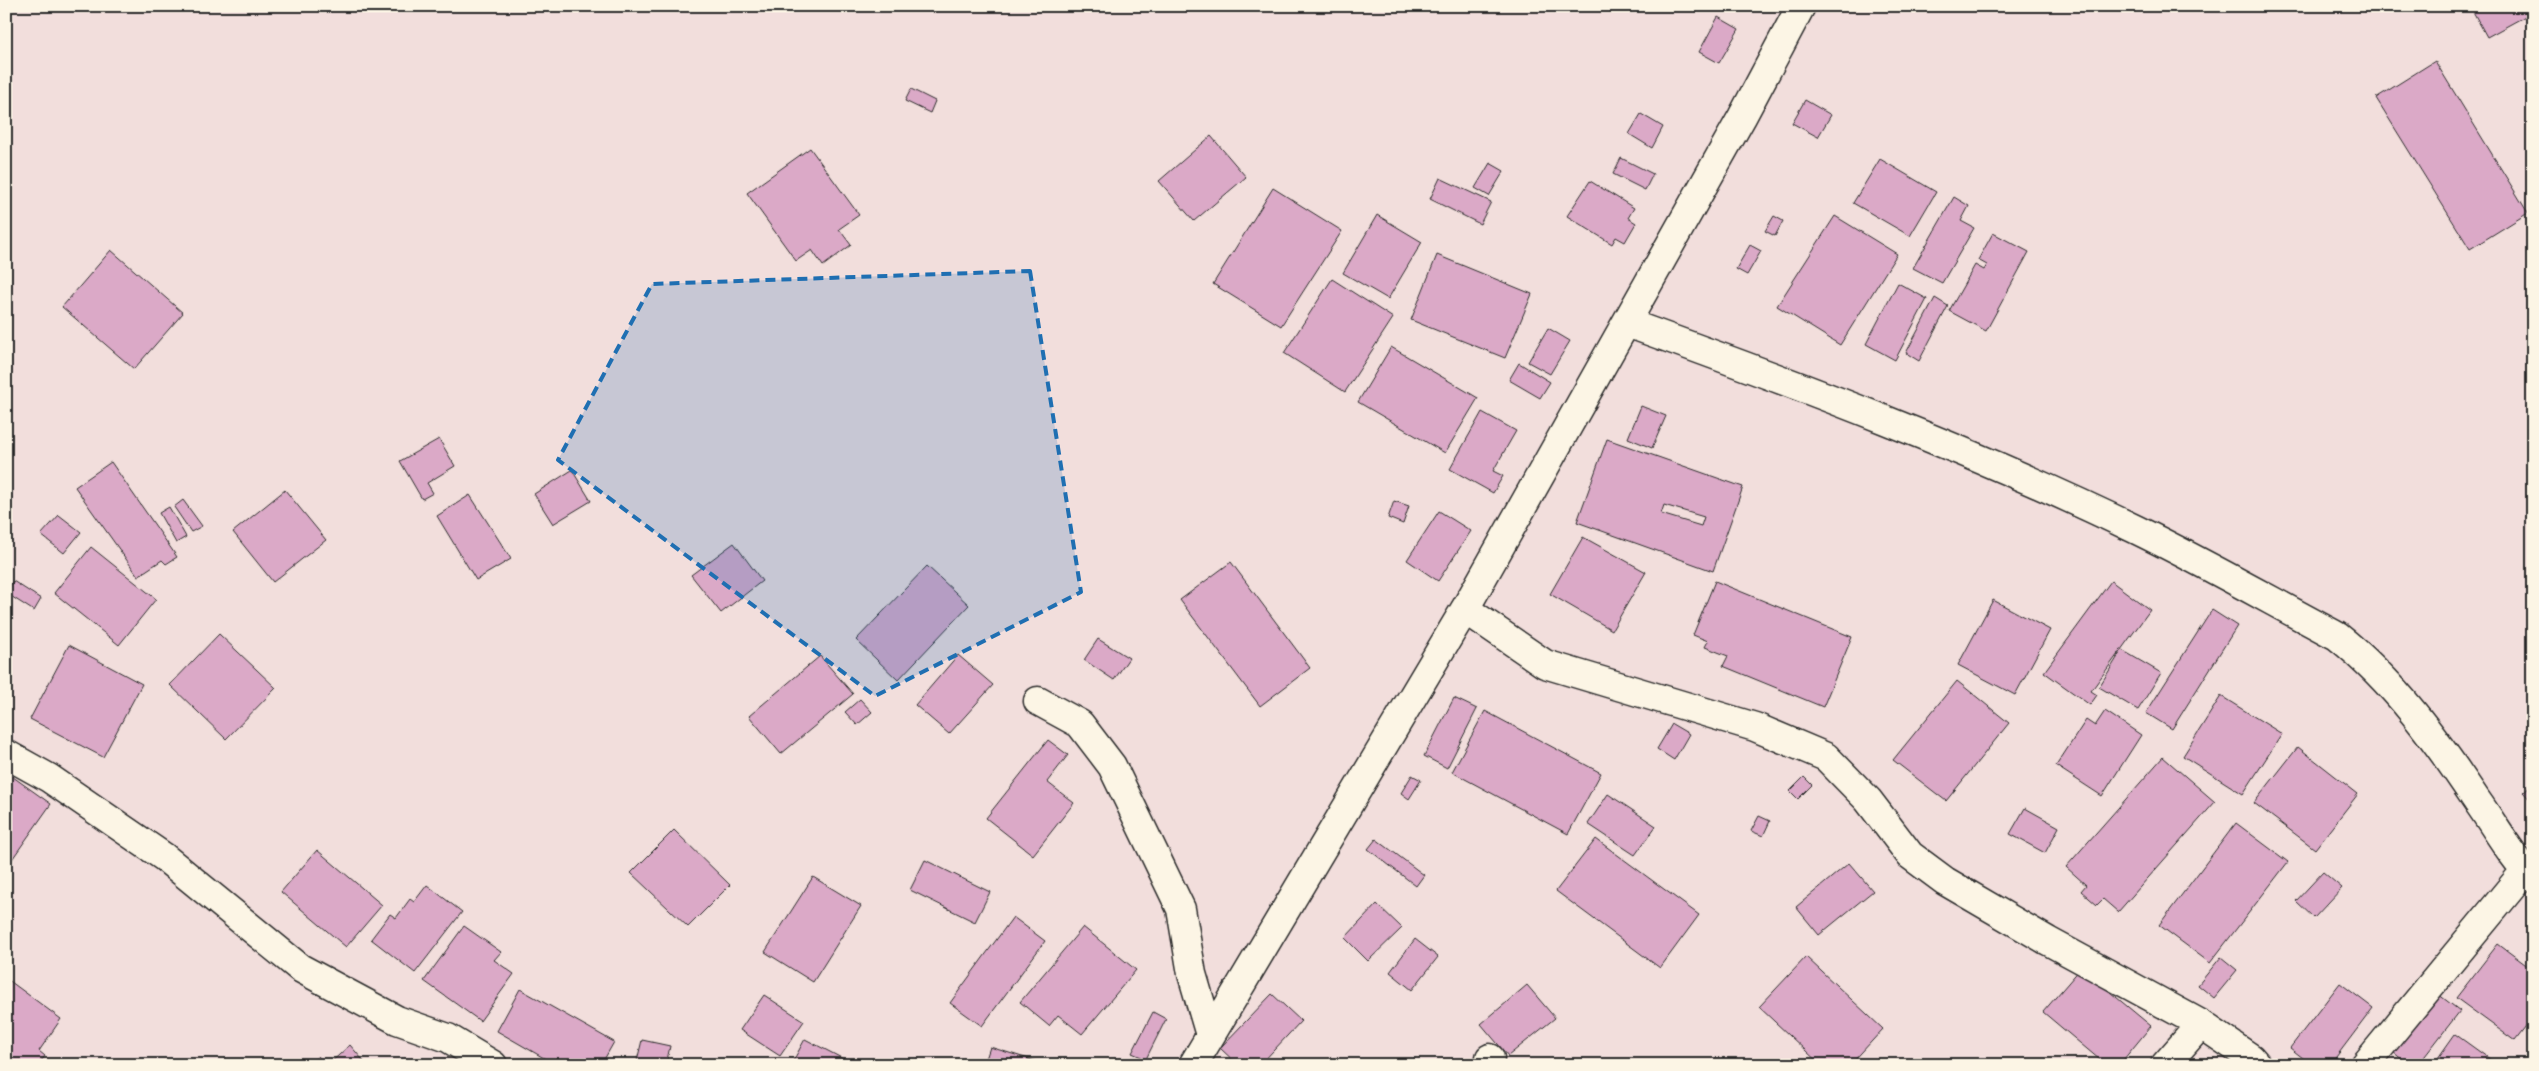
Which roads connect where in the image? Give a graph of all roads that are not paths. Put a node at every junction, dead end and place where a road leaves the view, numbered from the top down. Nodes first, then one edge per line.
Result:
1 (1801, 6) edge
2 (1627, 323) junction
3 (1465, 609) junction
4 (1038, 701) dead end
5 (6, 754) edge
6 (2529, 874) edge
7 (2201, 1024) junction
8 (1210, 1035) junction
9 (493, 1065) edge
10 (1192, 1065) edge
11 (2165, 1065) edge
12 (2256, 1065) edge
13 (2365, 1065) edge

1 - 2 street
2 - 3 street
2 - 6 street
3 - 7 street
3 - 8 street
4 - 8 street
5 - 9 street
6 - 13 street
7 - 11 street
7 - 12 street
8 - 10 street

